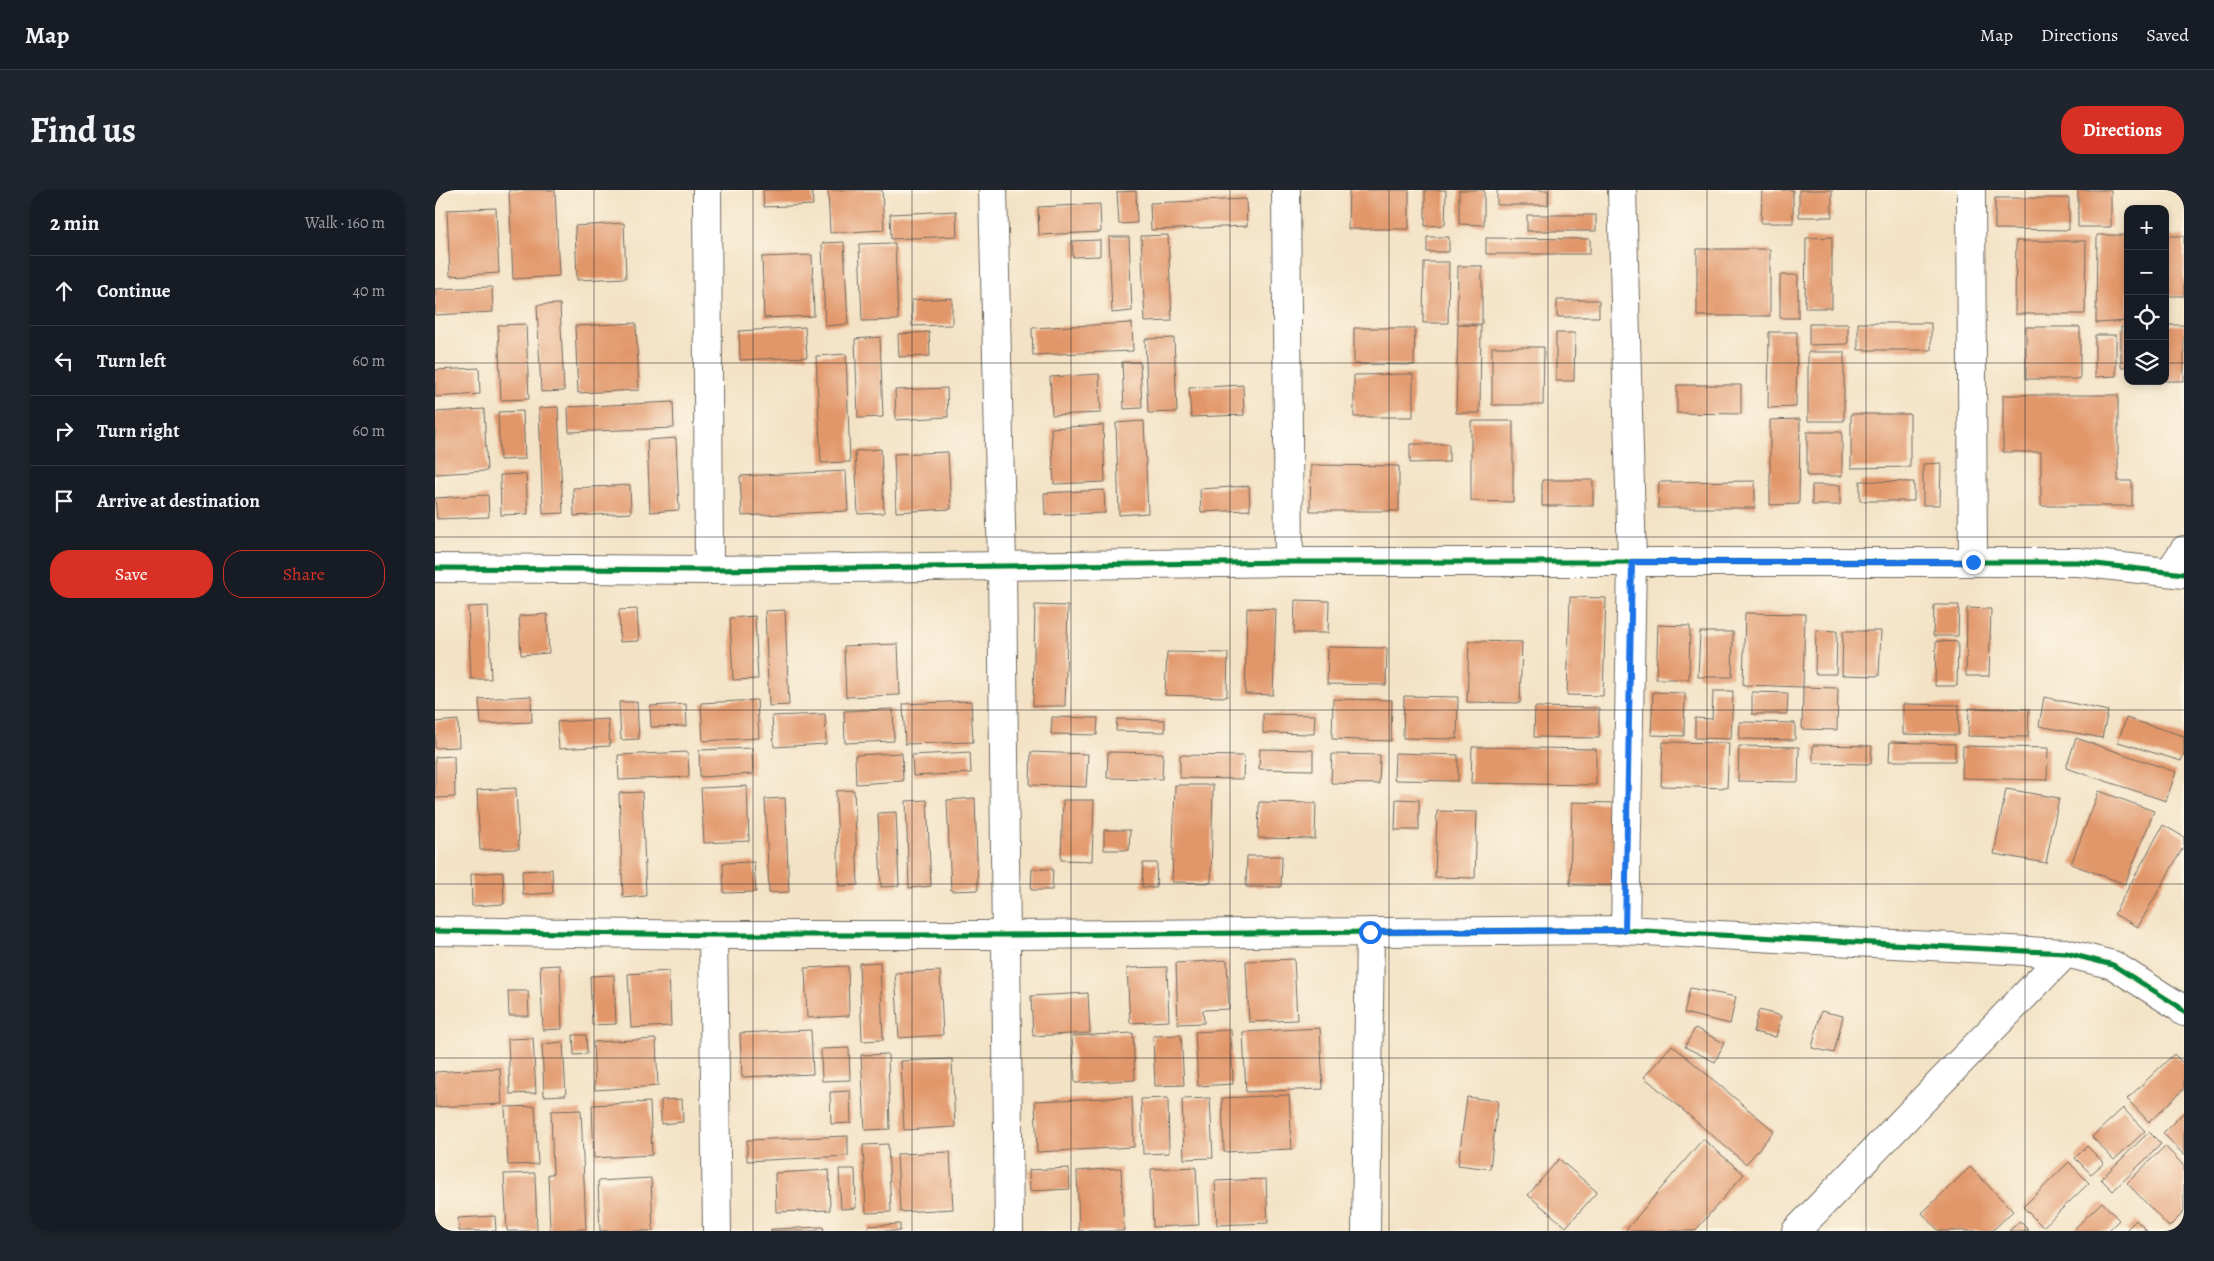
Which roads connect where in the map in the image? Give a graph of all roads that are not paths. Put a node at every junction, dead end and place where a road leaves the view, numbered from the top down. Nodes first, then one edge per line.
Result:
1 (707, 190) edge
2 (993, 190) edge
3 (1286, 190) edge
4 (1622, 190) edge
5 (1971, 190) edge
6 (1289, 562) junction
7 (1632, 562) junction
8 (1973, 562) junction
9 (1002, 565) junction
10 (2179, 565) edge
11 (435, 568) edge
12 (709, 570) junction
13 (1625, 930) junction
14 (435, 932) edge
15 (1370, 932) junction
16 (713, 935) junction
17 (1006, 935) junction
18 (2066, 952) junction
19 (2184, 1012) edge
20 (717, 1231) edge
21 (1009, 1231) edge
22 (1365, 1231) edge
23 (1796, 1231) edge

1 - 12 street
2 - 9 street
3 - 6 street
4 - 7 street
5 - 8 street
6 - 7 street
6 - 9 street
7 - 8 street
7 - 13 street
8 - 10 street
9 - 12 street
9 - 17 street
11 - 12 street
13 - 15 street
13 - 18 street
14 - 16 street
15 - 17 street
15 - 22 street
16 - 17 street
16 - 20 street
17 - 21 street
18 - 19 street
18 - 23 street

